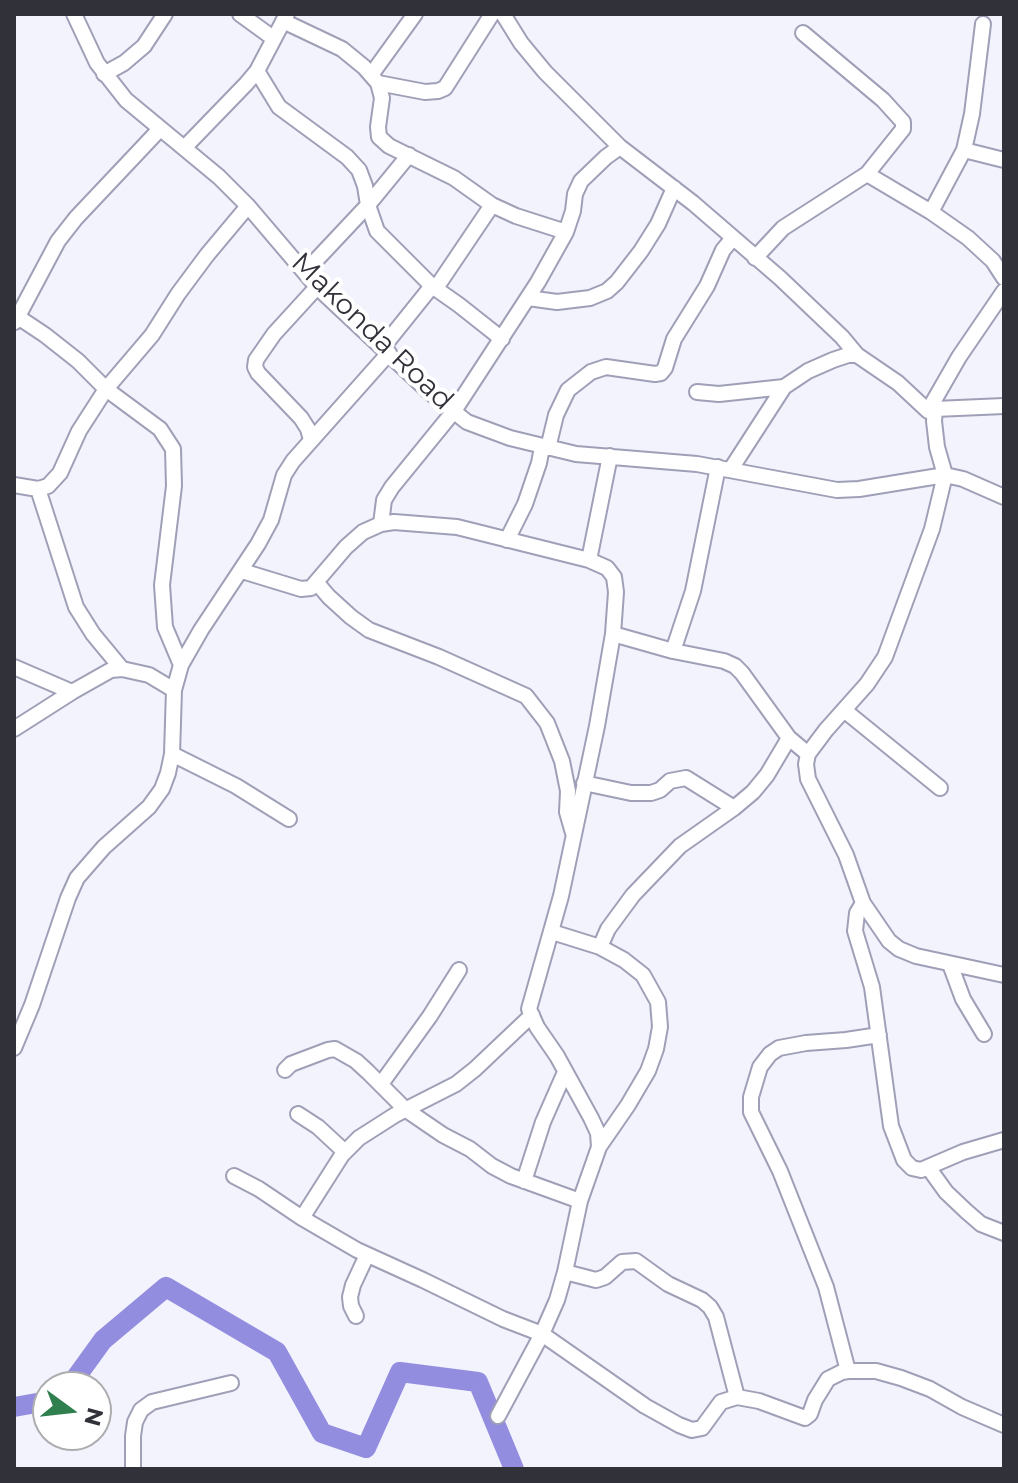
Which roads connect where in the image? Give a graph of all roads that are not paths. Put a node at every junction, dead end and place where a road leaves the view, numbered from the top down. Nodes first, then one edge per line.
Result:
1 (74, 14) edge
2 (165, 14) edge
3 (240, 14) edge
4 (415, 14) edge
5 (492, 14) edge
6 (503, 14) edge
7 (285, 17) edge
8 (983, 24) dead end
9 (803, 33) dead end
10 (273, 38) junction
11 (257, 71) junction
12 (104, 74) junction
13 (374, 79) junction
14 (160, 129) junction
15 (185, 147) junction
16 (620, 147) junction
17 (964, 150) junction
18 (409, 155) junction
19 (1004, 160) edge
20 (867, 174) junction
21 (674, 188) junction
22 (368, 205) junction
23 (492, 205) junction
24 (248, 206) junction
25 (931, 212) junction
26 (566, 232) junction
27 (733, 238) junction
28 (755, 258) junction
29 (305, 272) junction
30 (1004, 278) edge
31 (317, 287) junction
32 (434, 287) junction
33 (1004, 291) edge
34 (21, 292) edge
35 (528, 298) junction
36 (16, 321) edge
37 (502, 339) junction
38 (386, 350) junction
39 (857, 355) junction
40 (784, 387) junction
41 (106, 389) junction
42 (697, 392) dead end
43 (1004, 406) edge
44 (931, 410) junction
45 (454, 411) junction
46 (311, 440) junction
47 (545, 447) junction
48 (610, 456) junction
49 (724, 468) junction
50 (945, 475) junction
51 (14, 485) edge
52 (38, 489) junction
53 (1004, 497) edge
54 (381, 524) junction
55 (507, 540) junction
56 (589, 560) junction
57 (242, 571) junction
58 (317, 583) junction
59 (613, 634) junction
60 (673, 651) junction
61 (181, 665) junction
62 (14, 667) edge
63 (122, 669) junction
64 (174, 690) junction
65 (72, 692) junction
66 (844, 710) junction
67 (14, 729) edge
68 (789, 738) junction
69 (172, 754) junction
70 (808, 754) junction
71 (584, 783) junction
72 (940, 788) dead end
73 (734, 808) junction
74 (289, 819) dead end
75 (574, 833) junction
76 (863, 903) junction
77 (552, 932) junction
78 (600, 947) junction
79 (950, 964) junction
80 (459, 970) dead end
81 (1004, 975) edge
82 (532, 1015) junction
83 (984, 1034) dead end
84 (879, 1035) junction
85 (14, 1048) edge
86 (285, 1070) dead end
87 (565, 1072) junction
88 (381, 1084) junction
89 (405, 1109) junction
90 (298, 1114) dead end
91 (1004, 1140) edge
92 (599, 1147) junction
93 (345, 1152) junction
94 (928, 1167) junction
95 (234, 1176) dead end
96 (524, 1181) junction
97 (580, 1201) junction
98 (302, 1218) junction
99 (1004, 1233) edge
100 (367, 1255) junction
101 (565, 1272) junction
102 (356, 1316) dead end
103 (542, 1334) junction
104 (848, 1371) junction
105 (231, 1383) dead end
106 (737, 1397) junction
107 (498, 1416) dead end
108 (1004, 1425) edge
109 (133, 1469) edge

1 - 12 street, Makonda Road
2 - 12 street
3 - 10 street
4 - 13 street
5 - 13 street
6 - 16 street
7 - 10 street
7 - 13 street
8 - 17 street
9 - 20 street
10 - 11 street
11 - 15 street
11 - 22 street
12 - 14 street, Makonda Road
13 - 18 street
14 - 15 street, Makonda Road
14 - 34 street
15 - 24 street, Makonda Road
16 - 21 street
16 - 26 street
17 - 19 street
17 - 25 street
18 - 22 street
18 - 23 street
20 - 25 street
20 - 28 street
21 - 27 street
21 - 35 street
22 - 29 street
22 - 32 street
23 - 26 street
23 - 32 street
24 - 29 street, Makonda Road
24 - 41 street
25 - 30 street
26 - 35 street
27 - 28 street
27 - 47 street
28 - 39 street
29 - 31 street, Makonda Road
31 - 38 street, Makonda Road
31 - 46 street
32 - 37 street
32 - 38 street
33 - 44 street
34 - 36 street
35 - 37 street
36 - 41 street
37 - 45 street
38 - 45 street, Makonda Road
38 - 46 street
39 - 40 street
39 - 44 street
40 - 42 street
40 - 49 street
41 - 52 street
41 - 61 street
43 - 44 street
44 - 50 street
45 - 47 street, Makonda Road
45 - 54 street
46 - 57 street
47 - 48 street, Makonda Road
47 - 55 street
48 - 49 street, Makonda Road
48 - 56 street
49 - 50 street, Makonda Road
49 - 60 street
50 - 53 street, Makonda Road
50 - 66 street
51 - 52 street
52 - 63 street
54 - 55 street
54 - 58 street
55 - 56 street
56 - 59 street
57 - 58 street
57 - 61 street
58 - 75 street
59 - 60 street
59 - 71 street
60 - 68 street
61 - 64 street
62 - 65 street
63 - 64 street
63 - 65 street
64 - 69 street
65 - 67 street
66 - 70 street
66 - 72 street
68 - 70 street
68 - 73 street
69 - 74 street
69 - 85 street
70 - 76 street
71 - 73 street
71 - 75 street
73 - 78 street
75 - 77 street
76 - 79 street
76 - 84 street
77 - 78 street
77 - 82 street
78 - 92 street
79 - 81 street
79 - 83 street
80 - 88 street
82 - 87 street
82 - 89 street
84 - 94 street
84 - 104 street
86 - 88 street
87 - 92 street
87 - 96 street
88 - 89 street
89 - 93 street
89 - 96 street
90 - 93 street
91 - 94 street
92 - 97 street
93 - 98 street
94 - 99 street
95 - 98 street
96 - 97 street
97 - 101 street
98 - 100 street
100 - 102 street
100 - 103 street
101 - 103 street
101 - 106 street
103 - 106 street
103 - 107 street
104 - 106 street
104 - 108 street
105 - 109 street

